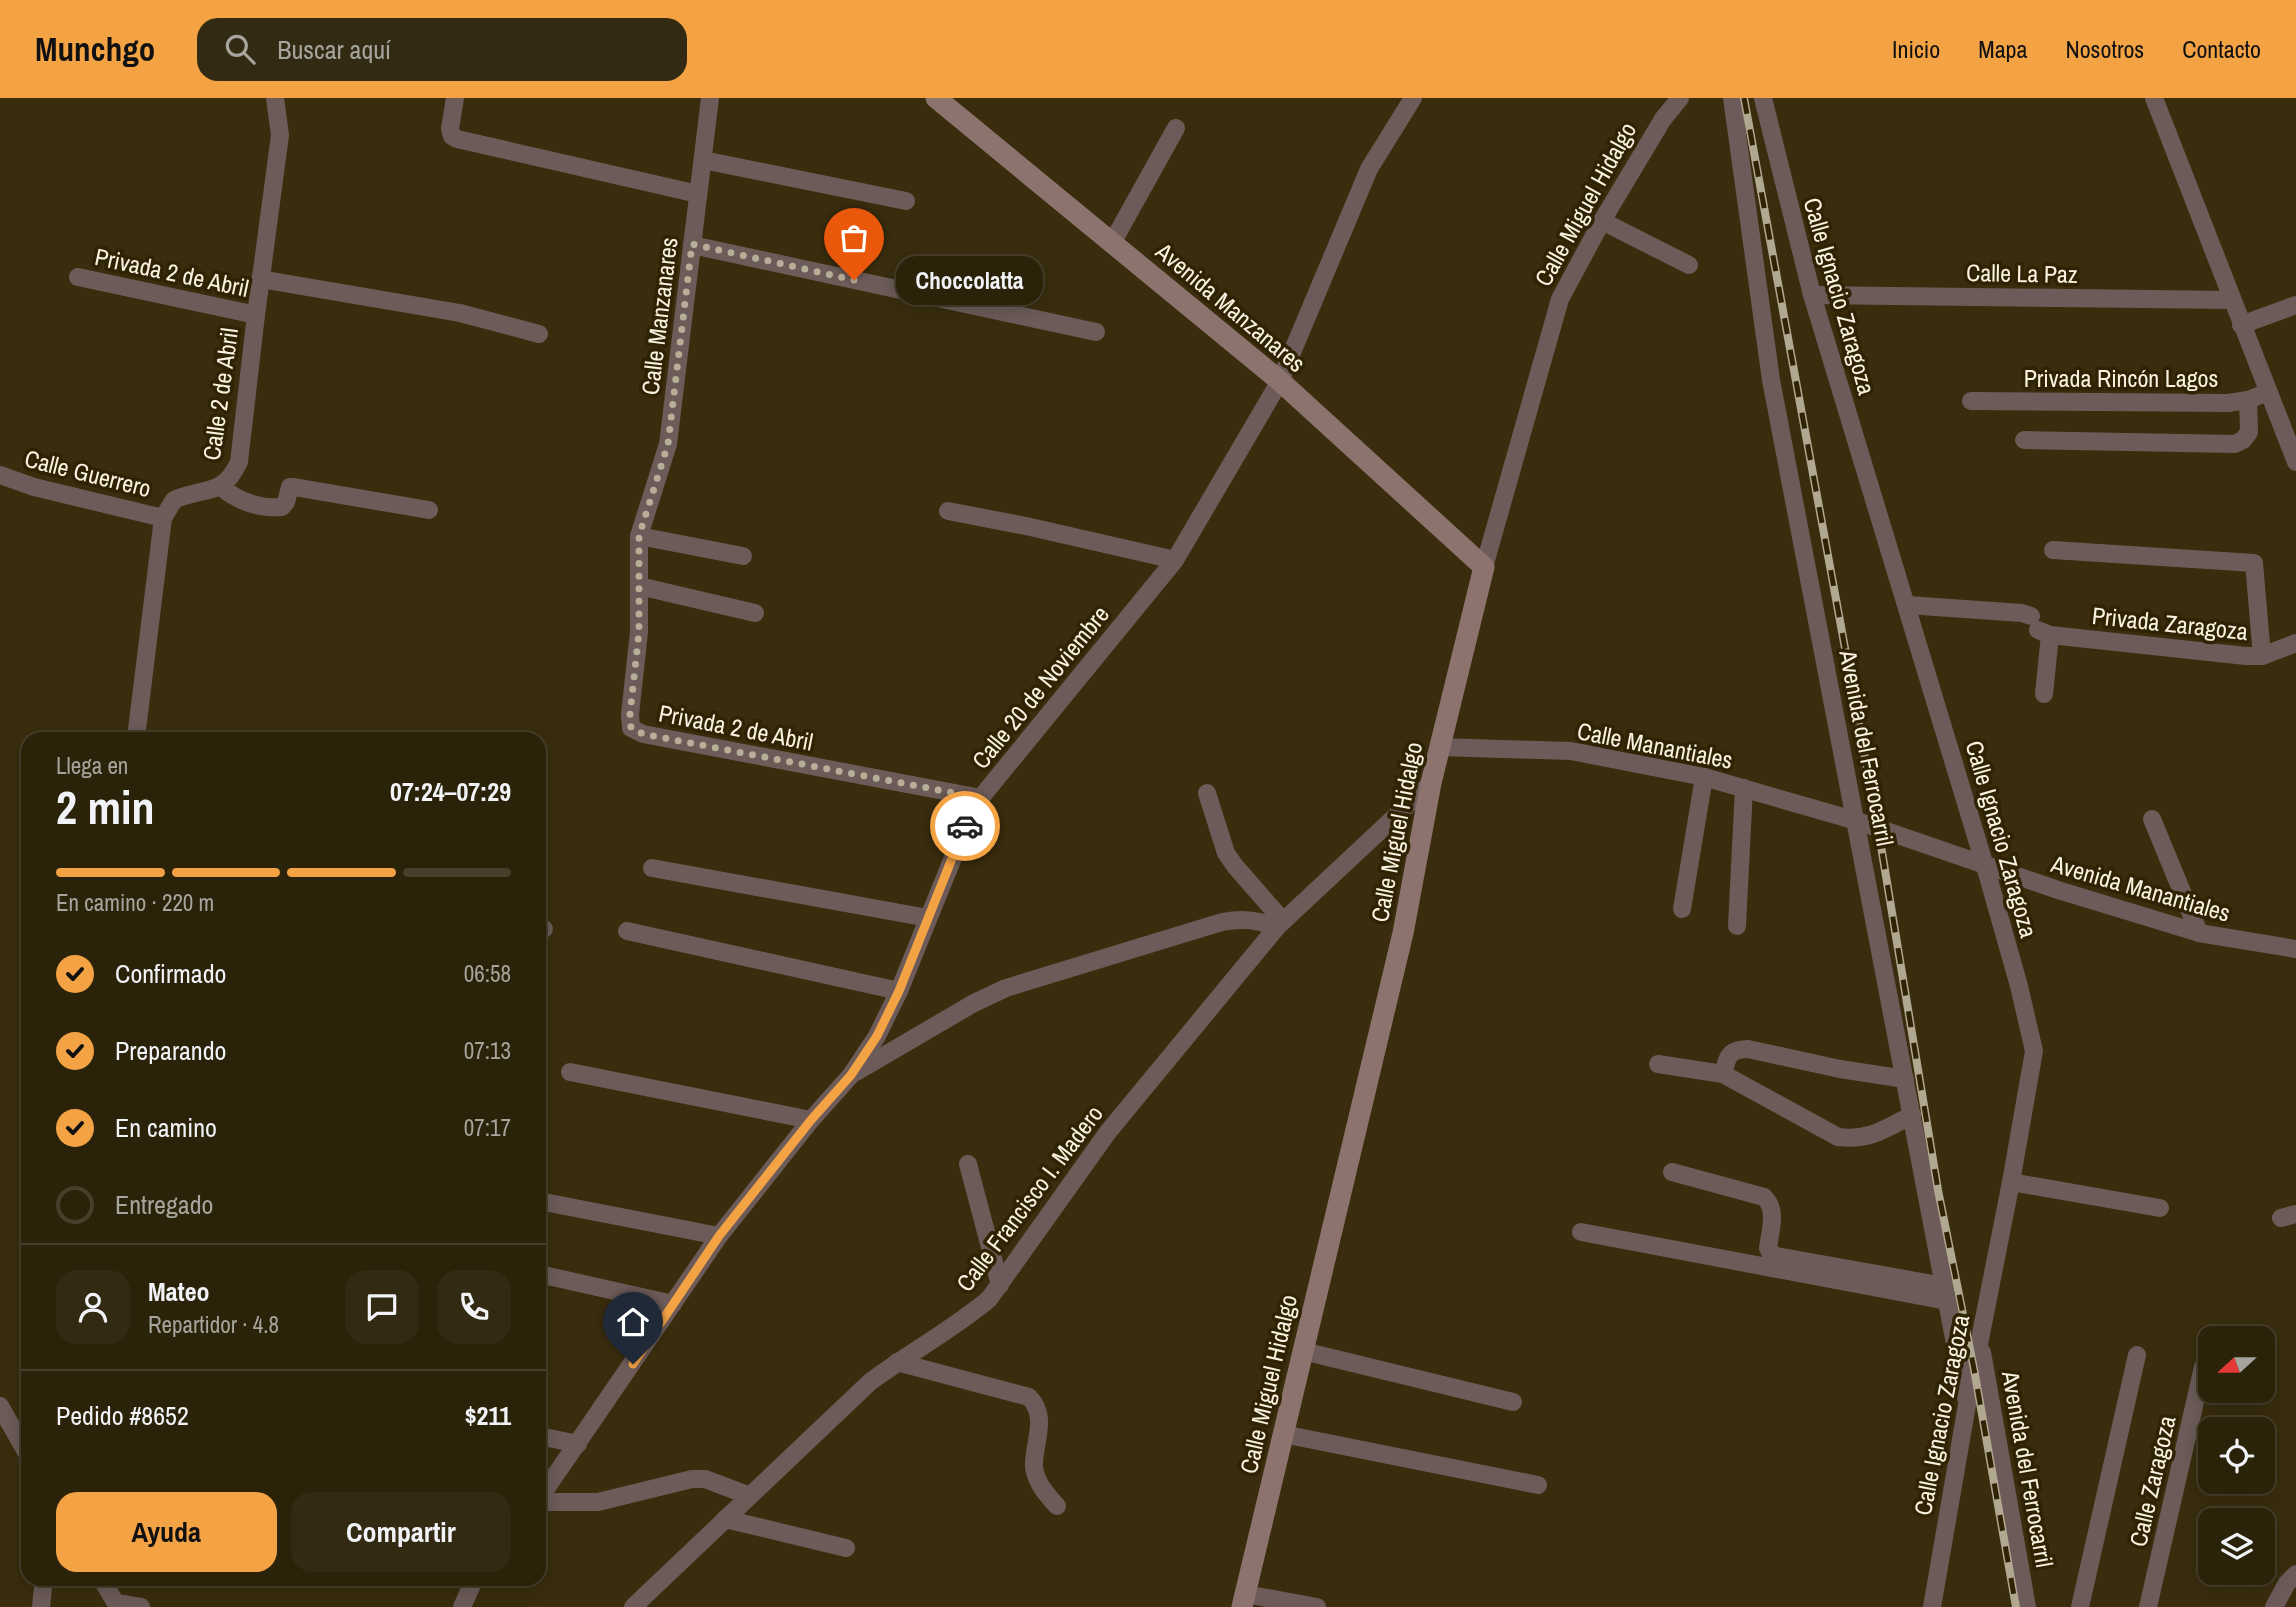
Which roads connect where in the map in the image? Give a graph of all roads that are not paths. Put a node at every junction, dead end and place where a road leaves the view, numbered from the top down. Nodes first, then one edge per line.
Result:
1 (275, 98) edge
2 (455, 98) edge
3 (710, 98) edge
4 (936, 98) edge
5 (1413, 98) edge
6 (1732, 98) edge
7 (1763, 98) edge
8 (2154, 98) edge
9 (1677, 99) edge
10 (1176, 128) dead end
11 (703, 160) junction
12 (698, 194) junction
13 (906, 201) dead end
14 (1602, 221) junction
15 (1112, 243) junction
16 (692, 244) junction
17 (1689, 265) dead end
18 (78, 276) dead end
19 (260, 279) junction
20 (1812, 295) junction
21 (2231, 300) junction
22 (2296, 305) edge
23 (256, 315) junction
24 (2241, 325) junction
25 (1096, 332) dead end
26 (539, 334) dead end
27 (1280, 380) junction
28 (2268, 392) junction
29 (2248, 400) junction
30 (1971, 401) dead end
31 (2024, 440) dead end
32 (2296, 461) edge
33 (0, 475) edge
34 (221, 487) junction
35 (429, 510) dead end
36 (948, 512) dead end
37 (163, 518) junction
38 (639, 536) junction
39 (2053, 550) dead end
40 (743, 556) dead end
41 (1175, 560) junction
42 (1484, 567) junction
43 (639, 586) junction
44 (1907, 605) junction
45 (755, 612) dead end
46 (2040, 627) junction
47 (2296, 643) edge
48 (2262, 656) junction
49 (2044, 694) dead end
50 (136, 732) edge
51 (1439, 747) junction
52 (1704, 777) junction
53 (1431, 783) junction
54 (1744, 788) junction
55 (1207, 793) dead end
56 (981, 798) junction
57 (2151, 819) dead end
58 (1857, 821) junction
59 (1985, 866) junction
60 (652, 869) dead end
61 (1682, 909) dead end
62 (928, 918) junction
63 (1280, 924) junction
64 (1737, 926) dead end
65 (627, 931) dead end
66 (2199, 933) junction
67 (2296, 948) edge
68 (899, 991) junction
69 (1658, 1064) dead end
70 (570, 1072) dead end
71 (1723, 1074) junction
72 (851, 1075) junction
73 (1905, 1079) junction
74 (1912, 1115) junction
75 (811, 1120) junction
76 (968, 1164) dead end
77 (1672, 1172) dead end
78 (2011, 1182) junction
79 (546, 1202) edge
80 (2160, 1208) dead end
81 (1581, 1232) dead end
82 (719, 1236) junction
83 (546, 1275) edge
84 (1000, 1285) junction
85 (1945, 1293) junction
86 (673, 1304) junction
87 (1980, 1340) junction
88 (1303, 1351) junction
89 (2137, 1355) dead end
90 (897, 1362) junction
91 (2198, 1389) edge
92 (1513, 1402) dead end
93 (1967, 1405) junction
94 (0, 1406) edge
95 (1283, 1434) junction
96 (546, 1437) edge
97 (21, 1443) edge
98 (578, 1444) junction
99 (1538, 1486) dead end
100 (546, 1490) edge
101 (750, 1496) junction
102 (546, 1500) edge
103 (1057, 1506) dead end
104 (725, 1519) junction
105 (846, 1548) dead end
106 (2296, 1574) edge
107 (43, 1586) edge
108 (106, 1586) edge
109 (471, 1586) edge
110 (1243, 1600) edge
111 (117, 1605) edge
112 (41, 1607) edge
113 (141, 1607) edge
114 (463, 1607) edge
115 (633, 1607) edge
116 (1317, 1607) edge
117 (1932, 1607) edge
118 (2027, 1607) edge
119 (2080, 1607) edge
120 (2148, 1607) edge
121 (2274, 1607) edge

1 - 19 street, Calle 2 de Abril
2 - 12 street
3 - 11 street, Calle Manzanares
4 - 15 street, Avenida Manzanares
5 - 27 street, Calle 20 de Noviembre
6 - 58 street, Avenida del Ferrocarril
7 - 20 street, Calle Ignacio Zaragoza
8 - 21 street
9 - 14 street, Calle Miguel Hidalgo
10 - 15 street
11 - 12 street, Calle Manzanares
11 - 13 street
12 - 16 street, Calle Manzanares
14 - 17 street
14 - 42 street, Calle Miguel Hidalgo
15 - 27 street, Avenida Manzanares
16 - 25 street
16 - 38 street, Calle Manzanares
18 - 23 street, Privada 2 de Abril
19 - 23 street, Calle 2 de Abril
19 - 26 street
20 - 21 street, Calle La Paz
20 - 44 street, Calle Ignacio Zaragoza
21 - 24 street
22 - 24 street
23 - 34 street, Calle 2 de Abril
24 - 28 street
27 - 41 street, Calle 20 de Noviembre
27 - 42 street, Avenida Manzanares
28 - 29 street, Privada Rincón Lagos
28 - 32 street
29 - 30 street, Privada Rincón Lagos
29 - 31 street
33 - 37 street, Calle Guerrero
34 - 35 street
34 - 37 street, Calle 2 de Abril
36 - 41 street
37 - 50 street
38 - 40 street
38 - 43 street, Privada 2 de Abril
39 - 48 street
41 - 56 street, Calle 20 de Noviembre
42 - 51 street, Calle Miguel Hidalgo
43 - 45 street
43 - 56 street, Privada 2 de Abril
44 - 46 street, Privada Zaragoza
44 - 59 street, Calle Ignacio Zaragoza
46 - 48 street, Privada Zaragoza
46 - 49 street
47 - 48 street, Privada Zaragoza
51 - 52 street, Calle Manantiales
51 - 53 street, Calle Miguel Hidalgo
52 - 54 street, Calle Manantiales
52 - 61 street
53 - 63 street, Calle Francisco I. Madero
53 - 88 street, Calle Miguel Hidalgo
54 - 58 street, Calle Manantiales
54 - 64 street
55 - 63 street
56 - 62 street, Calle 20 de Noviembre
57 - 66 street
58 - 59 street, Avenida Manantiales
58 - 73 street, Avenida del Ferrocarril
59 - 66 street, Avenida Manantiales
59 - 78 street, Calle Ignacio Zaragoza
60 - 62 street
62 - 68 street, Calle 20 de Noviembre
63 - 72 street
63 - 84 street, Calle Francisco I. Madero
65 - 68 street
66 - 67 street, Avenida Manantiales
68 - 72 street, Calle 20 de Noviembre
69 - 71 street
70 - 75 street
71 - 73 street
71 - 74 street
72 - 75 street, Calle 20 de Noviembre
73 - 74 street, Avenida del Ferrocarril
74 - 85 street, Avenida del Ferrocarril
75 - 82 street, Calle 20 de Noviembre
76 - 84 street
77 - 85 street
78 - 80 street
78 - 87 street, Calle Ignacio Zaragoza
79 - 82 street
81 - 85 street
82 - 86 street, Calle 20 de Noviembre
83 - 86 street
84 - 90 street, Calle Francisco I. Madero
85 - 93 street, Avenida del Ferrocarril
86 - 98 street, Calle 20 de Noviembre
87 - 93 street, Calle Ignacio Zaragoza
87 - 118 street, Avenida del Ferrocarril
88 - 92 street
88 - 95 street, Calle Miguel Hidalgo
89 - 119 street
90 - 101 street, Calle Francisco I. Madero
90 - 103 street
91 - 120 street, Calle Zaragoza
93 - 117 street, Calle Ignacio Zaragoza
94 - 97 street
95 - 99 street
95 - 110 street, Calle Miguel Hidalgo
96 - 98 street
98 - 100 street, Calle 20 de Noviembre
101 - 102 street
101 - 104 street, Calle Francisco I. Madero
104 - 105 street
104 - 115 street, Calle Francisco I. Madero
106 - 121 street
107 - 112 street
108 - 111 street
109 - 114 street
110 - 116 street
111 - 113 street

